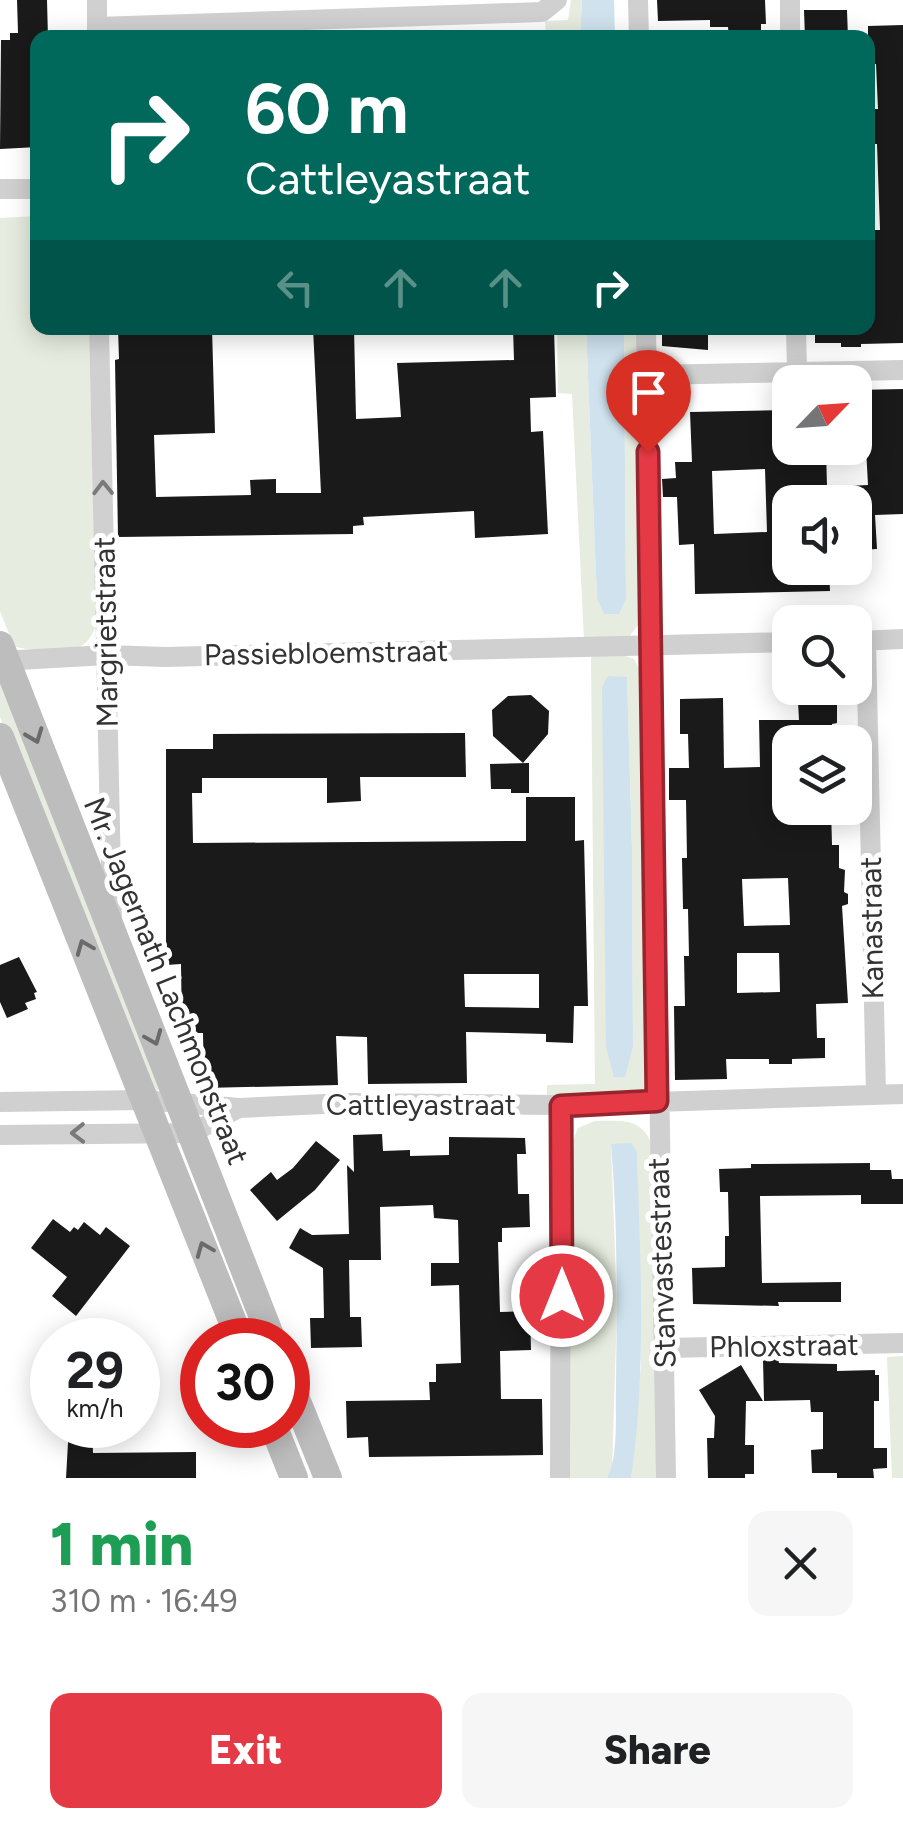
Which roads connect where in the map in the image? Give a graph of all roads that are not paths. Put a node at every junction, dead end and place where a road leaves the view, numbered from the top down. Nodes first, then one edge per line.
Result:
1 (97, 0) edge
2 (638, 0) edge
3 (790, 0) edge
4 (554, 4) edge
5 (98, 30) edge
6 (142, 30) edge
7 (639, 30) edge
8 (790, 30) edge
9 (30, 189) edge
10 (0, 190) edge
11 (99, 335) edge
12 (646, 335) edge
13 (796, 335) edge
14 (797, 365) edge
15 (872, 370) edge
16 (903, 370) edge
17 (772, 372) edge
18 (647, 375) junction
19 (903, 640) edge
20 (872, 641) edge
21 (772, 642) edge
22 (652, 644) junction
23 (2, 655) edge
24 (107, 655) junction
25 (863, 705) edge
26 (0, 737) edge
27 (112, 936) junction
28 (903, 1094) edge
29 (876, 1095) junction
30 (144, 1100) junction
31 (657, 1101) junction
32 (0, 1102) edge
33 (181, 1103) junction
34 (561, 1106) junction
35 (239, 1108) junction
36 (156, 1132) junction
37 (192, 1133) junction
38 (0, 1134) edge
39 (231, 1318) edge
40 (263, 1318) edge
41 (903, 1344) edge
42 (665, 1348) junction
43 (310, 1433) edge
44 (282, 1448) edge
45 (294, 1478) edge
46 (328, 1478) edge
47 (560, 1478) edge
48 (666, 1478) edge

1 - 5 street
2 - 7 street
3 - 8 street
4 - 6 street
9 - 10 street
24 -> 11 street, Margrietstraat
12 - 18 street, Stanvastestraat
13 - 14 street
15 - 16 street
17 - 18 street
18 - 22 street, Stanvastestraat
19 - 20 street
21 - 22 street, Passiebloemstraat
22 - 24 street, Passiebloemstraat
22 - 31 street, Stanvastestraat
23 - 24 street, Passiebloemstraat
23 -> 27 main road, Mr. Jagernath Lachmonstraat
24 - 27 street, Margrietstraat
25 - 29 street, Kanastraat
30 -> 26 main road
27 -> 33 main road, Mr. Jagernath Lachmonstraat
28 - 29 street, Cattleyastraat
29 - 31 street, Cattleyastraat
30 - 32 street, Cattleyastraat
30 - 33 street, Cattleyastraat
30 - 36 main road
31 - 34 street, Cattleyastraat
31 - 42 street, Stanvastestraat
33 - 35 street, Cattleyastraat
33 - 37 main road, Mr. Jagernath Lachmonstraat
34 - 35 street, Cattleyastraat
34 - 47 street
35 - 37 street, Cattleyastraat
36 - 37 street
36 -> 38 street
39 -> 36 main road
37 - 40 main road, Mr. Jagernath Lachmonstraat
41 - 42 street, Phloxstraat
42 - 48 street, Stanvastestraat
43 - 46 main road
44 - 45 main road

